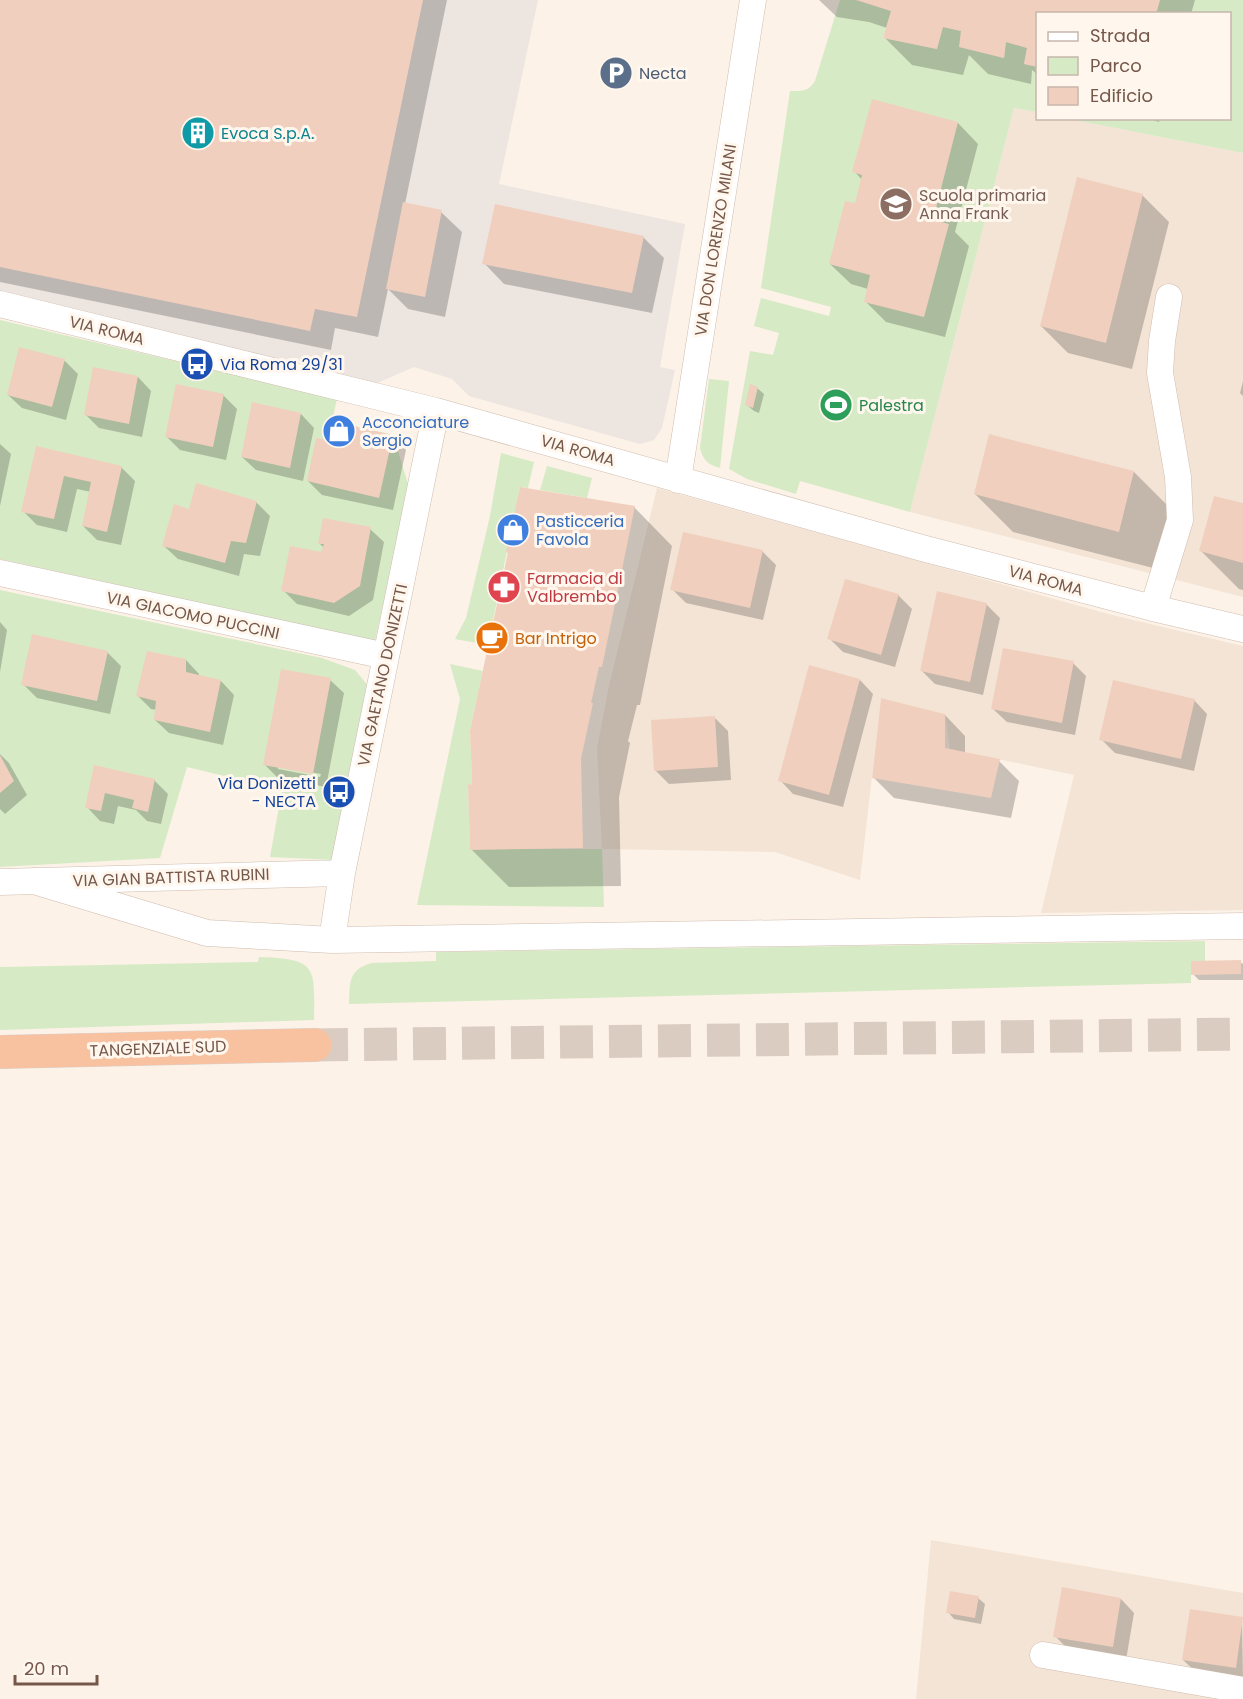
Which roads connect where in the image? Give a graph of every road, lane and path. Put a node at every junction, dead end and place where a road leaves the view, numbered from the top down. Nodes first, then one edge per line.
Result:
1 (753, 0) edge
2 (1169, 297) dead end
3 (0, 304) edge
4 (436, 411) junction
5 (678, 480) junction
6 (0, 573) edge
7 (1153, 608) junction
8 (1243, 629) edge
9 (386, 656) junction
10 (342, 873) junction
11 (34, 881) junction
12 (0, 882) edge
13 (1243, 926) edge
14 (332, 940) junction
15 (315, 1045) tunnel mouth
16 (0, 1052) edge
17 (1043, 1655) dead end
18 (1243, 1690) edge

1 - 5 street, VIA DON LORENZO MILANI
2 - 7 street
3 - 4 street, VIA ROMA
4 - 5 street, VIA ROMA
4 - 9 street, VIA GAETANO DONIZETTI
5 - 7 street, VIA ROMA
6 - 9 street, VIA GIACOMO PUCCINI
7 - 8 street, VIA ROMA
9 - 10 street, VIA GAETANO DONIZETTI
10 - 11 street, VIA GIAN BATTISTA RUBINI
10 - 14 street, VIA GAETANO DONIZETTI
11 - 12 street, VIA GIAN BATTISTA RUBINI
11 - 14 street
13 - 14 street
15 - 16 highway, TANGENZIALE SUD
17 - 18 street

